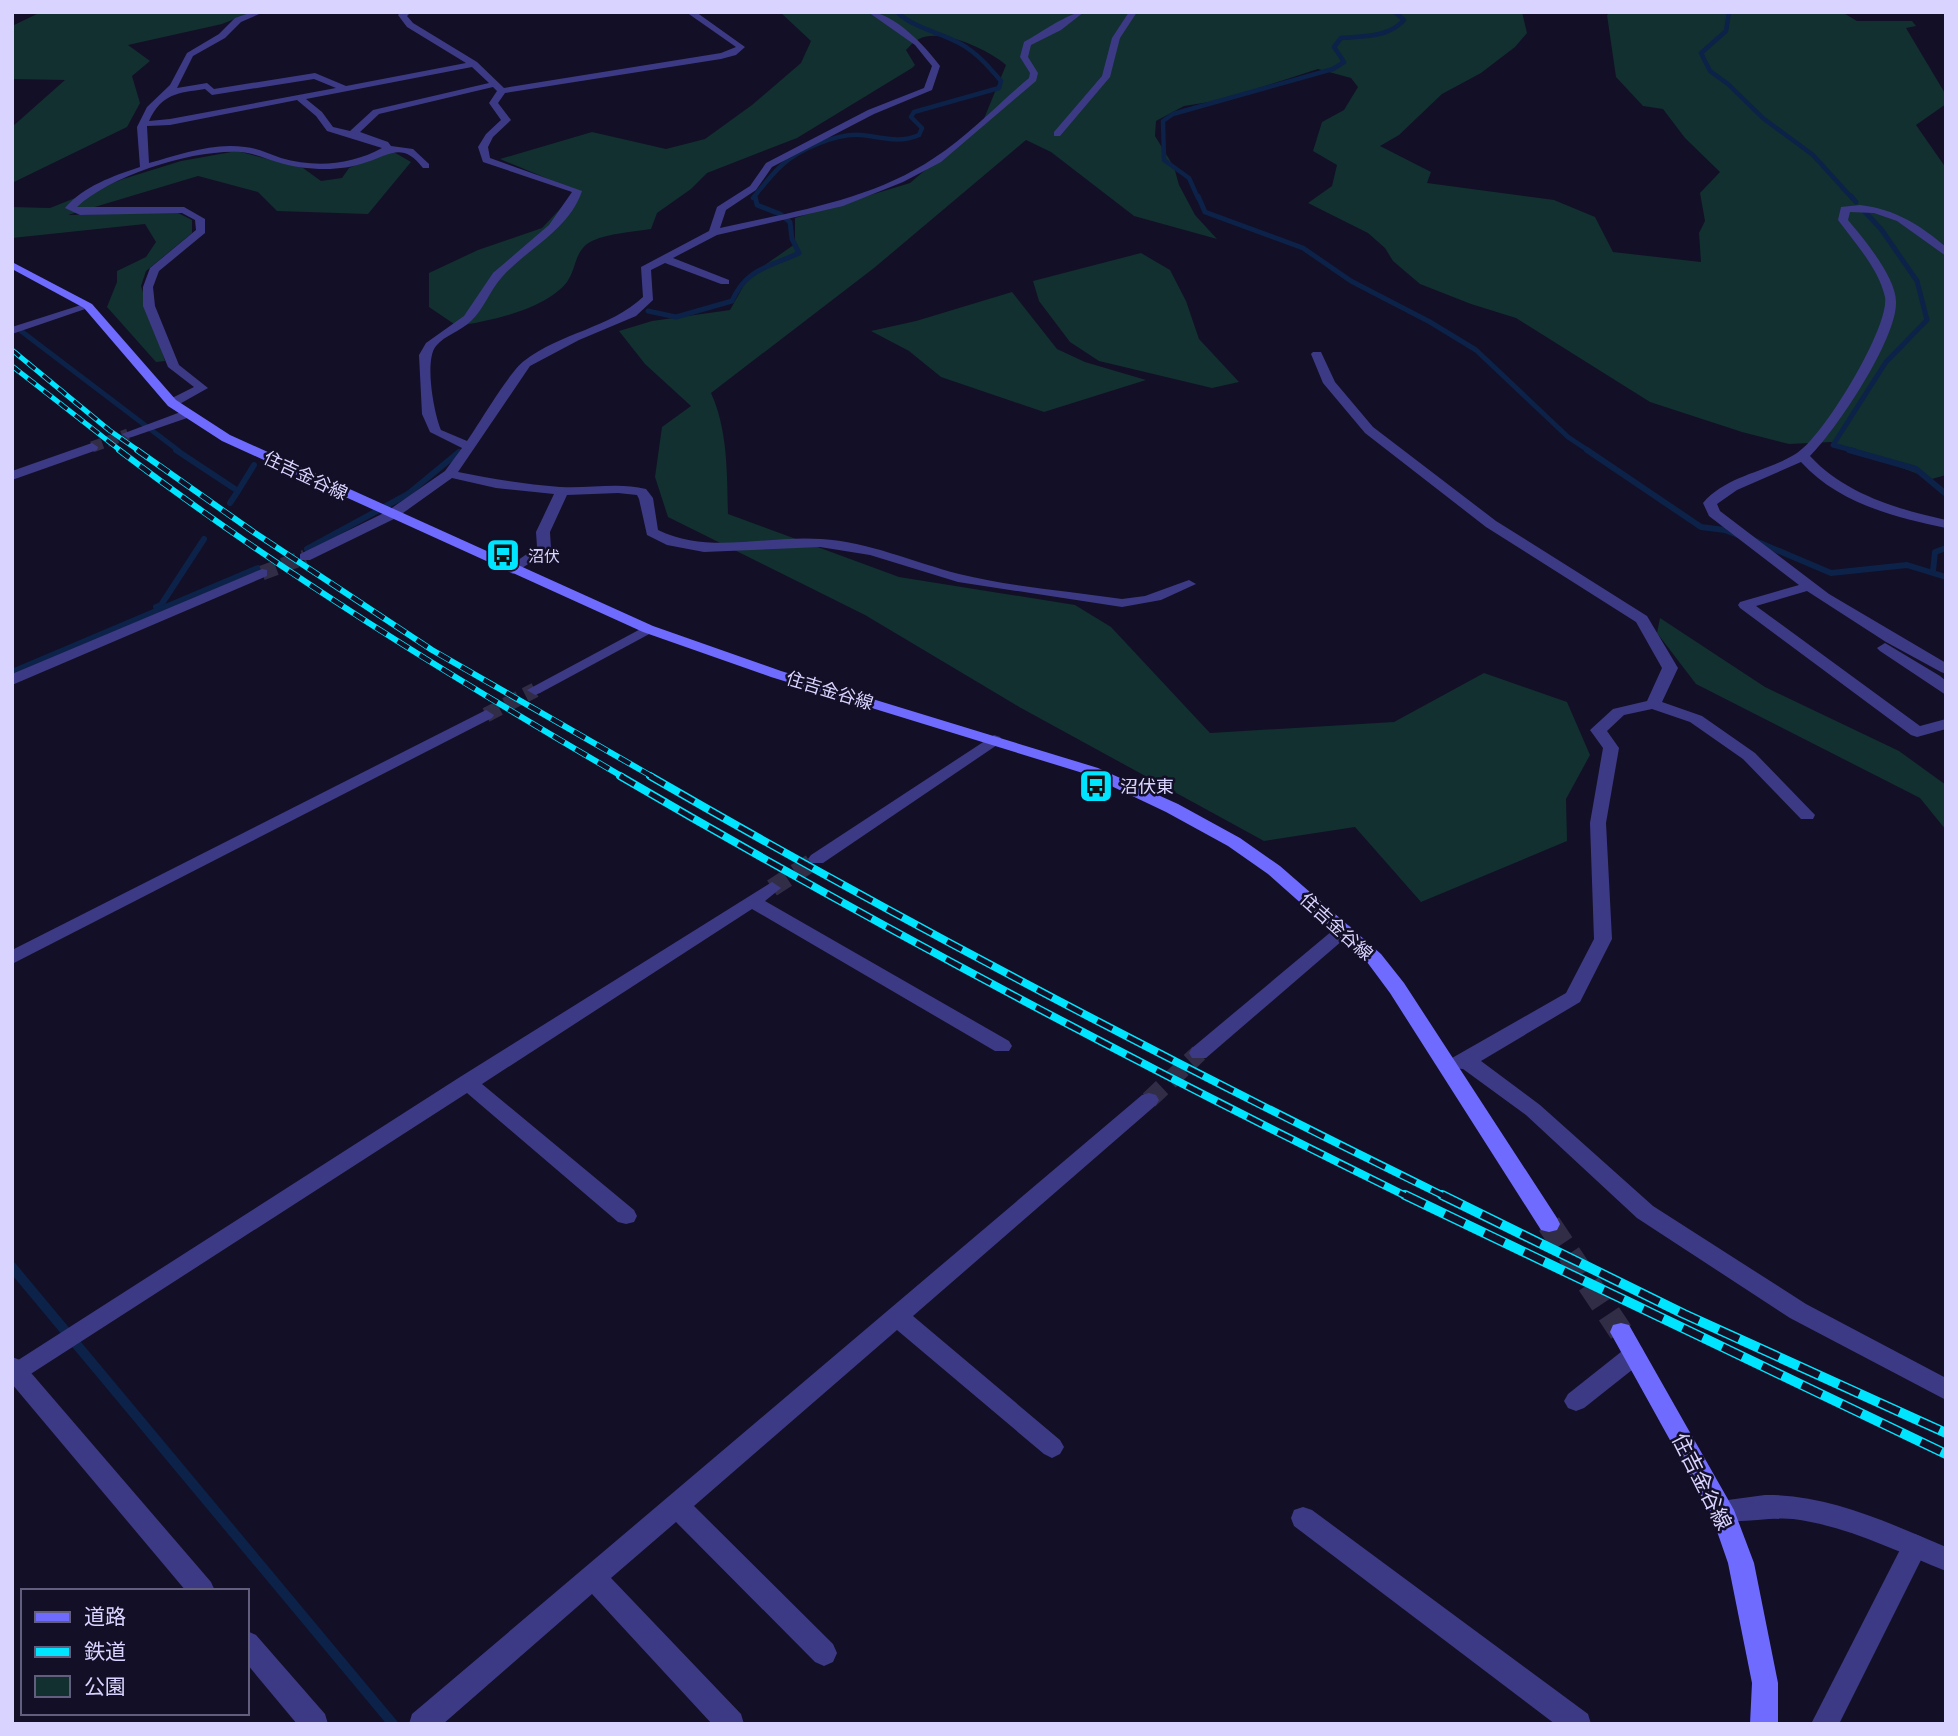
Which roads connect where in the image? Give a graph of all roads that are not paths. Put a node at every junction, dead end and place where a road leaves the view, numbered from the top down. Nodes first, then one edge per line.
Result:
1 (260, 12) edge
2 (407, 12) edge
3 (690, 12) edge
4 (873, 12) edge
5 (1080, 12) edge
6 (1133, 12) edge
7 (474, 64) junction
8 (499, 87) junction
9 (344, 88) junction
10 (167, 92) junction
11 (298, 97) junction
12 (143, 124) junction
13 (1057, 134) dead end
14 (356, 135) junction
15 (387, 149) junction
16 (144, 166) junction
17 (426, 166) dead end
18 (714, 233) junction
19 (1946, 253) edge
20 (663, 258) junction
21 (12, 265) edge
22 (725, 282) dead end
23 (88, 306) junction
24 (12, 331) edge
25 (1317, 354) dead end
26 (172, 403) junction
27 (186, 414) junction
28 (128, 434) tunnel mouth
29 (92, 447) tunnel mouth
30 (471, 447) junction
31 (1802, 456) junction
32 (450, 474) junction
33 (12, 476) edge
34 (562, 491) junction
35 (391, 514) junction
36 (1946, 524) edge
37 (305, 557) tunnel mouth
38 (513, 570) junction
39 (262, 573) tunnel mouth
40 (1189, 583) dead end
41 (1810, 586) junction
42 (1793, 591) junction
43 (648, 629) junction
44 (1946, 668) edge
45 (12, 680) edge
46 (535, 690) tunnel mouth
47 (1946, 690) edge
48 (1653, 704) junction
49 (486, 715) tunnel mouth
50 (1946, 724) edge
51 (994, 740) junction
52 (1807, 815) dead end
53 (817, 859) tunnel mouth
54 (772, 888) tunnel mouth
55 (751, 901) junction
56 (1344, 930) junction
57 (12, 958) edge
58 (1002, 1046) dead end
59 (1199, 1053) tunnel mouth
60 (1457, 1064) junction
61 (467, 1082) junction
62 (1149, 1100) tunnel mouth
63 (626, 1216) dead end
64 (1549, 1224) tunnel mouth
65 (897, 1317) junction
66 (1621, 1332) tunnel mouth
67 (1634, 1355) junction
68 (14, 1372) edge
69 (1946, 1390) edge
70 (1576, 1401) dead end
71 (1052, 1447) dead end
72 (676, 1505) junction
73 (1723, 1510) junction
74 (1303, 1518) dead end
75 (1915, 1546) junction
76 (1946, 1559) edge
77 (593, 1577) junction
78 (200, 1589) edge
79 (248, 1645) edge
80 (824, 1653) dead end
81 (315, 1724) edge
82 (422, 1724) edge
83 (732, 1724) edge
84 (1578, 1724) edge
85 (1764, 1724) edge
86 (1824, 1724) edge

1 - 10 street
2 - 7 street
3 - 8 street
4 - 18 street
5 - 18 street
6 - 13 street
7 - 8 street
7 - 9 street
8 - 14 street
8 - 30 street
9 - 10 street
9 - 11 street
10 - 12 street
11 - 12 street
11 - 14 street
12 - 16 street
14 - 15 street
15 - 16 street
15 - 17 street
16 - 26 street
18 - 20 street
19 - 31 street
20 - 22 street
20 - 30 street
21 - 23 main road, 住吉金谷線
23 - 24 street
23 - 26 main road, 住吉金谷線
25 - 48 street
26 - 27 main road, 住吉金谷線
27 - 28 street
27 - 35 main road, 住吉金谷線
29 - 33 street
30 - 32 street
31 - 36 street
31 - 41 street
32 - 34 street
32 - 35 street
34 - 38 street
34 - 40 street
35 - 37 street
35 - 38 main road, 住吉金谷線
38 - 43 main road, 住吉金谷線
39 - 45 street
41 - 42 street
41 - 44 street
42 - 47 street
42 - 50 street
43 - 46 street
43 - 51 main road, 住吉金谷線
48 - 52 street
48 - 60 street
49 - 57 street
51 - 53 street
51 - 56 main road, 住吉金谷線
54 - 55 street
55 - 58 street
55 - 61 street
56 - 59 street
56 - 60 main road, 住吉金谷線
60 - 64 main road, 住吉金谷線
60 - 69 street
61 - 63 street
61 - 68 street
62 - 65 street
65 - 71 street
65 - 72 street
66 - 67 main road, 住吉金谷線
67 - 70 street
67 - 73 main road, 住吉金谷線
68 - 78 street
72 - 77 street
72 - 80 street
73 - 75 street
73 - 85 main road, 住吉金谷線
74 - 84 street
75 - 76 street
75 - 86 street
77 - 82 street
77 - 83 street
79 - 81 street

